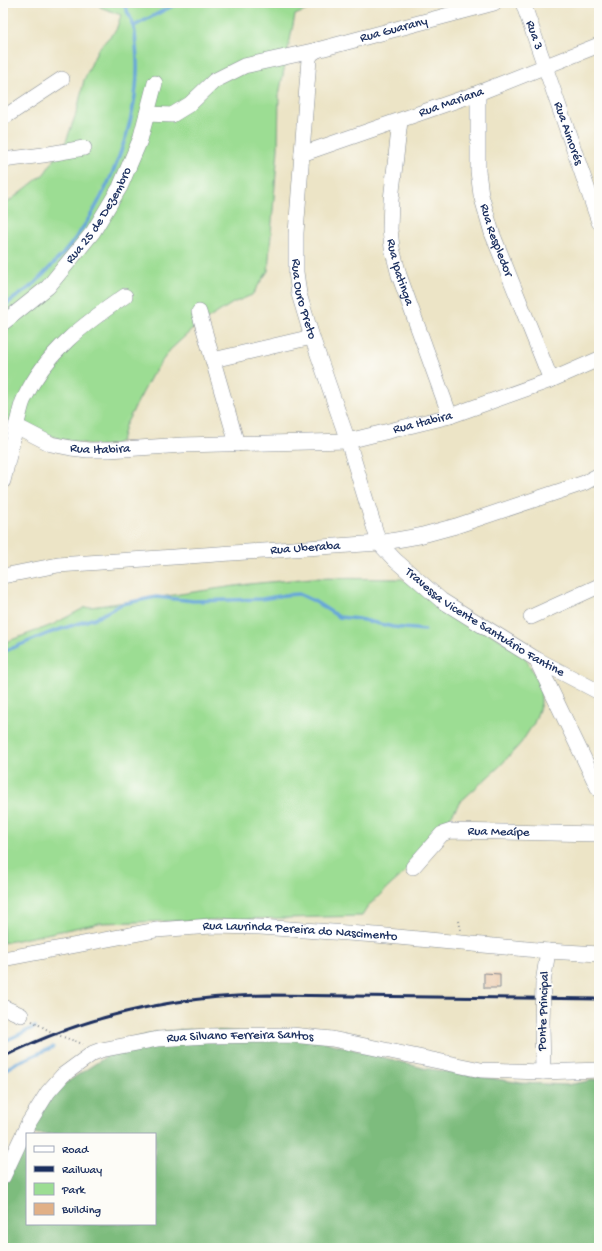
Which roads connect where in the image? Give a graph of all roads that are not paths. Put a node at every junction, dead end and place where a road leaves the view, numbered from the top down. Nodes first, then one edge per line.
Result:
1 (494, 3) edge
2 (523, 3) edge
3 (599, 45) edge
4 (317, 50) junction
5 (544, 68) junction
6 (62, 79) dead end
7 (155, 83) dead end
8 (478, 93) junction
9 (147, 114) junction
10 (3, 118) edge
11 (400, 121) junction
12 (84, 148) dead end
13 (302, 154) junction
14 (3, 160) edge
15 (599, 222) edge
16 (125, 296) dead end
17 (199, 312) dead end
18 (3, 323) edge
19 (312, 336) junction
20 (599, 359) edge
21 (213, 360) junction
22 (551, 380) junction
23 (450, 416) junction
24 (16, 426) junction
25 (348, 441) junction
26 (237, 444) junction
27 (599, 475) edge
28 (3, 481) edge
29 (379, 543) junction
30 (3, 576) edge
31 (599, 586) edge
32 (531, 617) dead end
33 (536, 659) junction
34 (599, 692) edge
35 (599, 790) edge
36 (599, 834) edge
37 (413, 867) dead end
38 (548, 951) junction
39 (599, 954) edge
40 (3, 959) edge
41 (3, 1007) edge
42 (21, 1015) road end
43 (599, 1070) edge
44 (543, 1072) junction
45 (3, 1177) edge

1 - 4 street, Rua Guarany
2 - 5 street, Rua 3
3 - 5 street, Rua Mariana
4 - 9 street, Rua Guarany
4 - 13 street, Rua Ouro Preto
5 - 8 street, Rua Mariana
5 - 15 street, Rua Aimorés
6 - 10 street
7 - 9 street, Rua 25 de Dezembro
8 - 11 street, Rua Mariana
8 - 22 street, Rua Respledor
9 - 18 street, Rua 25 de Dezembro
11 - 13 street, Rua Mariana
11 - 23 street, Rua Ipatinga
12 - 14 street
13 - 19 street, Rua Ouro Preto
16 - 24 street
17 - 21 street
19 - 21 street
19 - 25 street, Rua Ouro Preto
20 - 22 street, Rua Itabira
21 - 26 street
22 - 23 street, Rua Itabira
23 - 25 street, Rua Itabira
24 - 26 street, Rua Itabira
24 - 28 street
25 - 26 street, Rua Itabira
25 - 29 street, Rua Ouro Preto
27 - 29 street, Rua Uberaba
29 - 30 street, Rua Uberaba
29 - 33 street, Travessa Vicente Santuário Fantine
31 - 32 street
33 - 34 street, Travessa Vicente Santuário Fantine
33 - 35 street
36 - 37 street, Rua Meaípe
38 - 39 street, Rua Laurinda Pereira do Nascimento
38 - 40 street, Rua Laurinda Pereira do Nascimento
38 - 44 street, Ponte Principal, bridge
41 - 42 street
43 - 44 street, Rua Silvano Ferreira Santos
44 - 45 street, Rua Silvano Ferreira Santos

